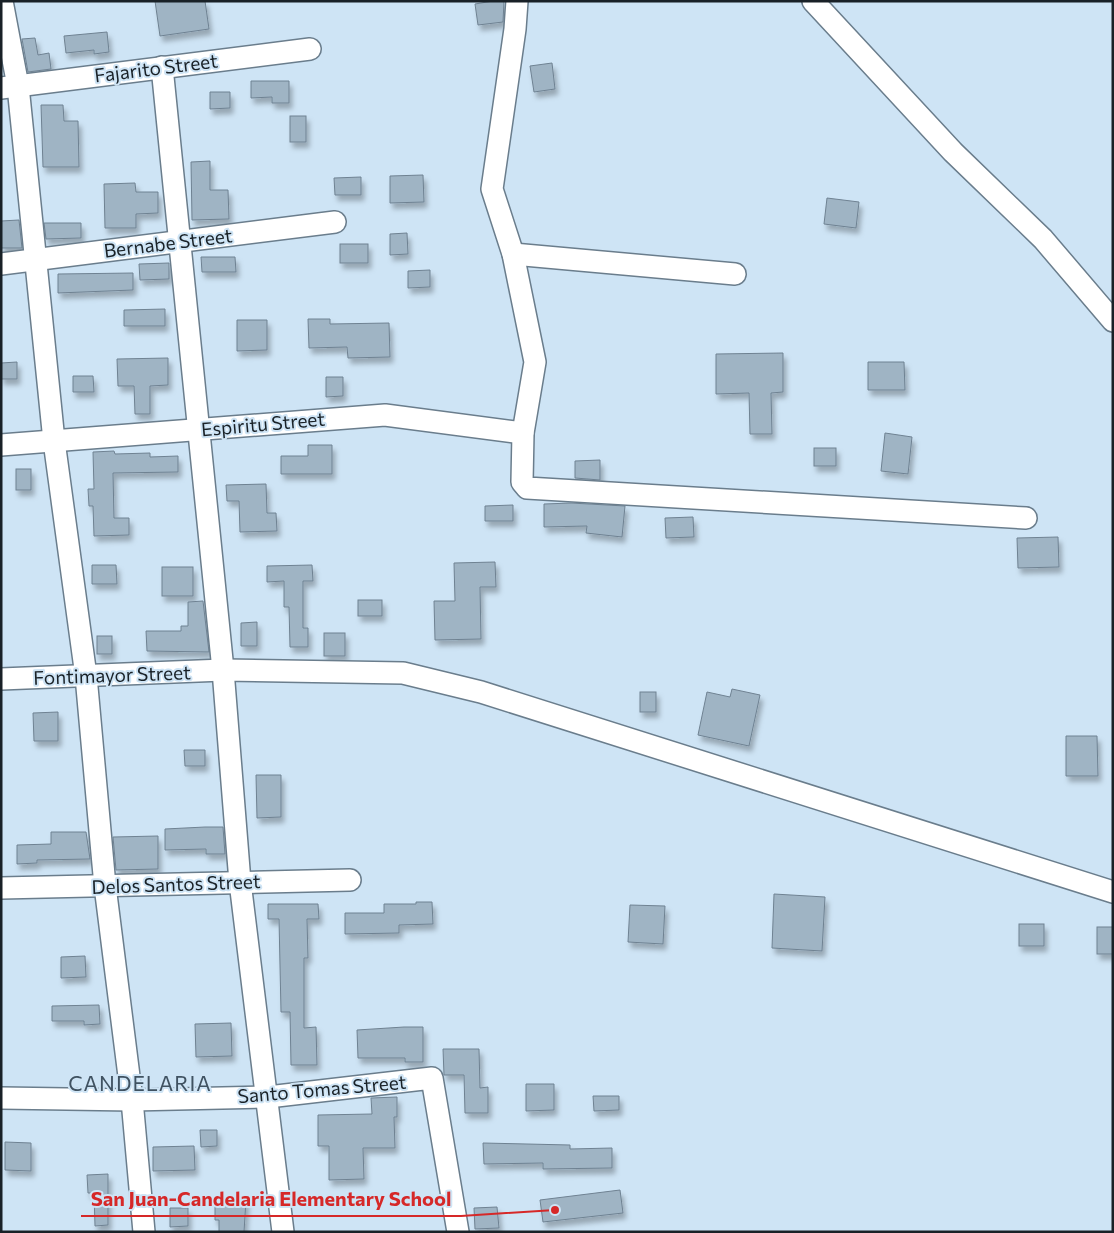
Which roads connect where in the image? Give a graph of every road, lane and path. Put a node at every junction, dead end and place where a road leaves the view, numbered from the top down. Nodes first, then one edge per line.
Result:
1 (2, 1) edge
2 (516, 1) edge
3 (813, 1) edge
4 (310, 49) dead end
5 (162, 68) junction
6 (10, 87) edge
7 (335, 222) dead end
8 (180, 241) junction
9 (512, 254) junction
10 (35, 260) junction
11 (1, 264) edge
12 (735, 274) dead end
13 (1113, 321) edge
14 (199, 430) junction
15 (523, 433) junction
16 (54, 441) junction
17 (1, 445) edge
18 (1026, 518) dead end
19 (223, 670) junction
20 (86, 676) junction
21 (1, 679) edge
22 (350, 880) dead end
23 (240, 882) junction
24 (105, 886) junction
25 (1, 888) edge
26 (1113, 892) edge
27 (268, 1097) junction
28 (1, 1098) edge
29 (132, 1100) junction
30 (144, 1232) edge
31 (284, 1232) edge
32 (458, 1232) edge

1 - 6 street
2 - 9 street
3 - 13 street
4 - 5 street, Fajarito Street
5 - 6 street, Fajarito Street
5 - 8 street
6 - 10 street
7 - 8 street, Bernabe Street
8 - 10 street, Bernabe Street
8 - 14 street
9 - 12 street
9 - 15 street
10 - 11 street, Bernabe Street
10 - 16 street
14 - 15 street, Espiritu Street
14 - 16 street, Espiritu Street
14 - 19 street
15 - 18 street
16 - 17 street, Espiritu Street
16 - 20 street
19 - 20 street, Fontimayor Street
19 - 23 street
19 - 26 street, Fontimayor Street
20 - 21 street, Fontimayor Street
20 - 24 street
22 - 23 street, Delos Santos Street
23 - 24 street, Delos Santos Street
23 - 27 street
24 - 25 street, Delos Santos Street
24 - 29 street
27 - 29 street, Santo Tomas Street
27 - 31 street
27 - 32 street, Santo Tomas Street
28 - 29 street, Santo Tomas Street
29 - 30 street

